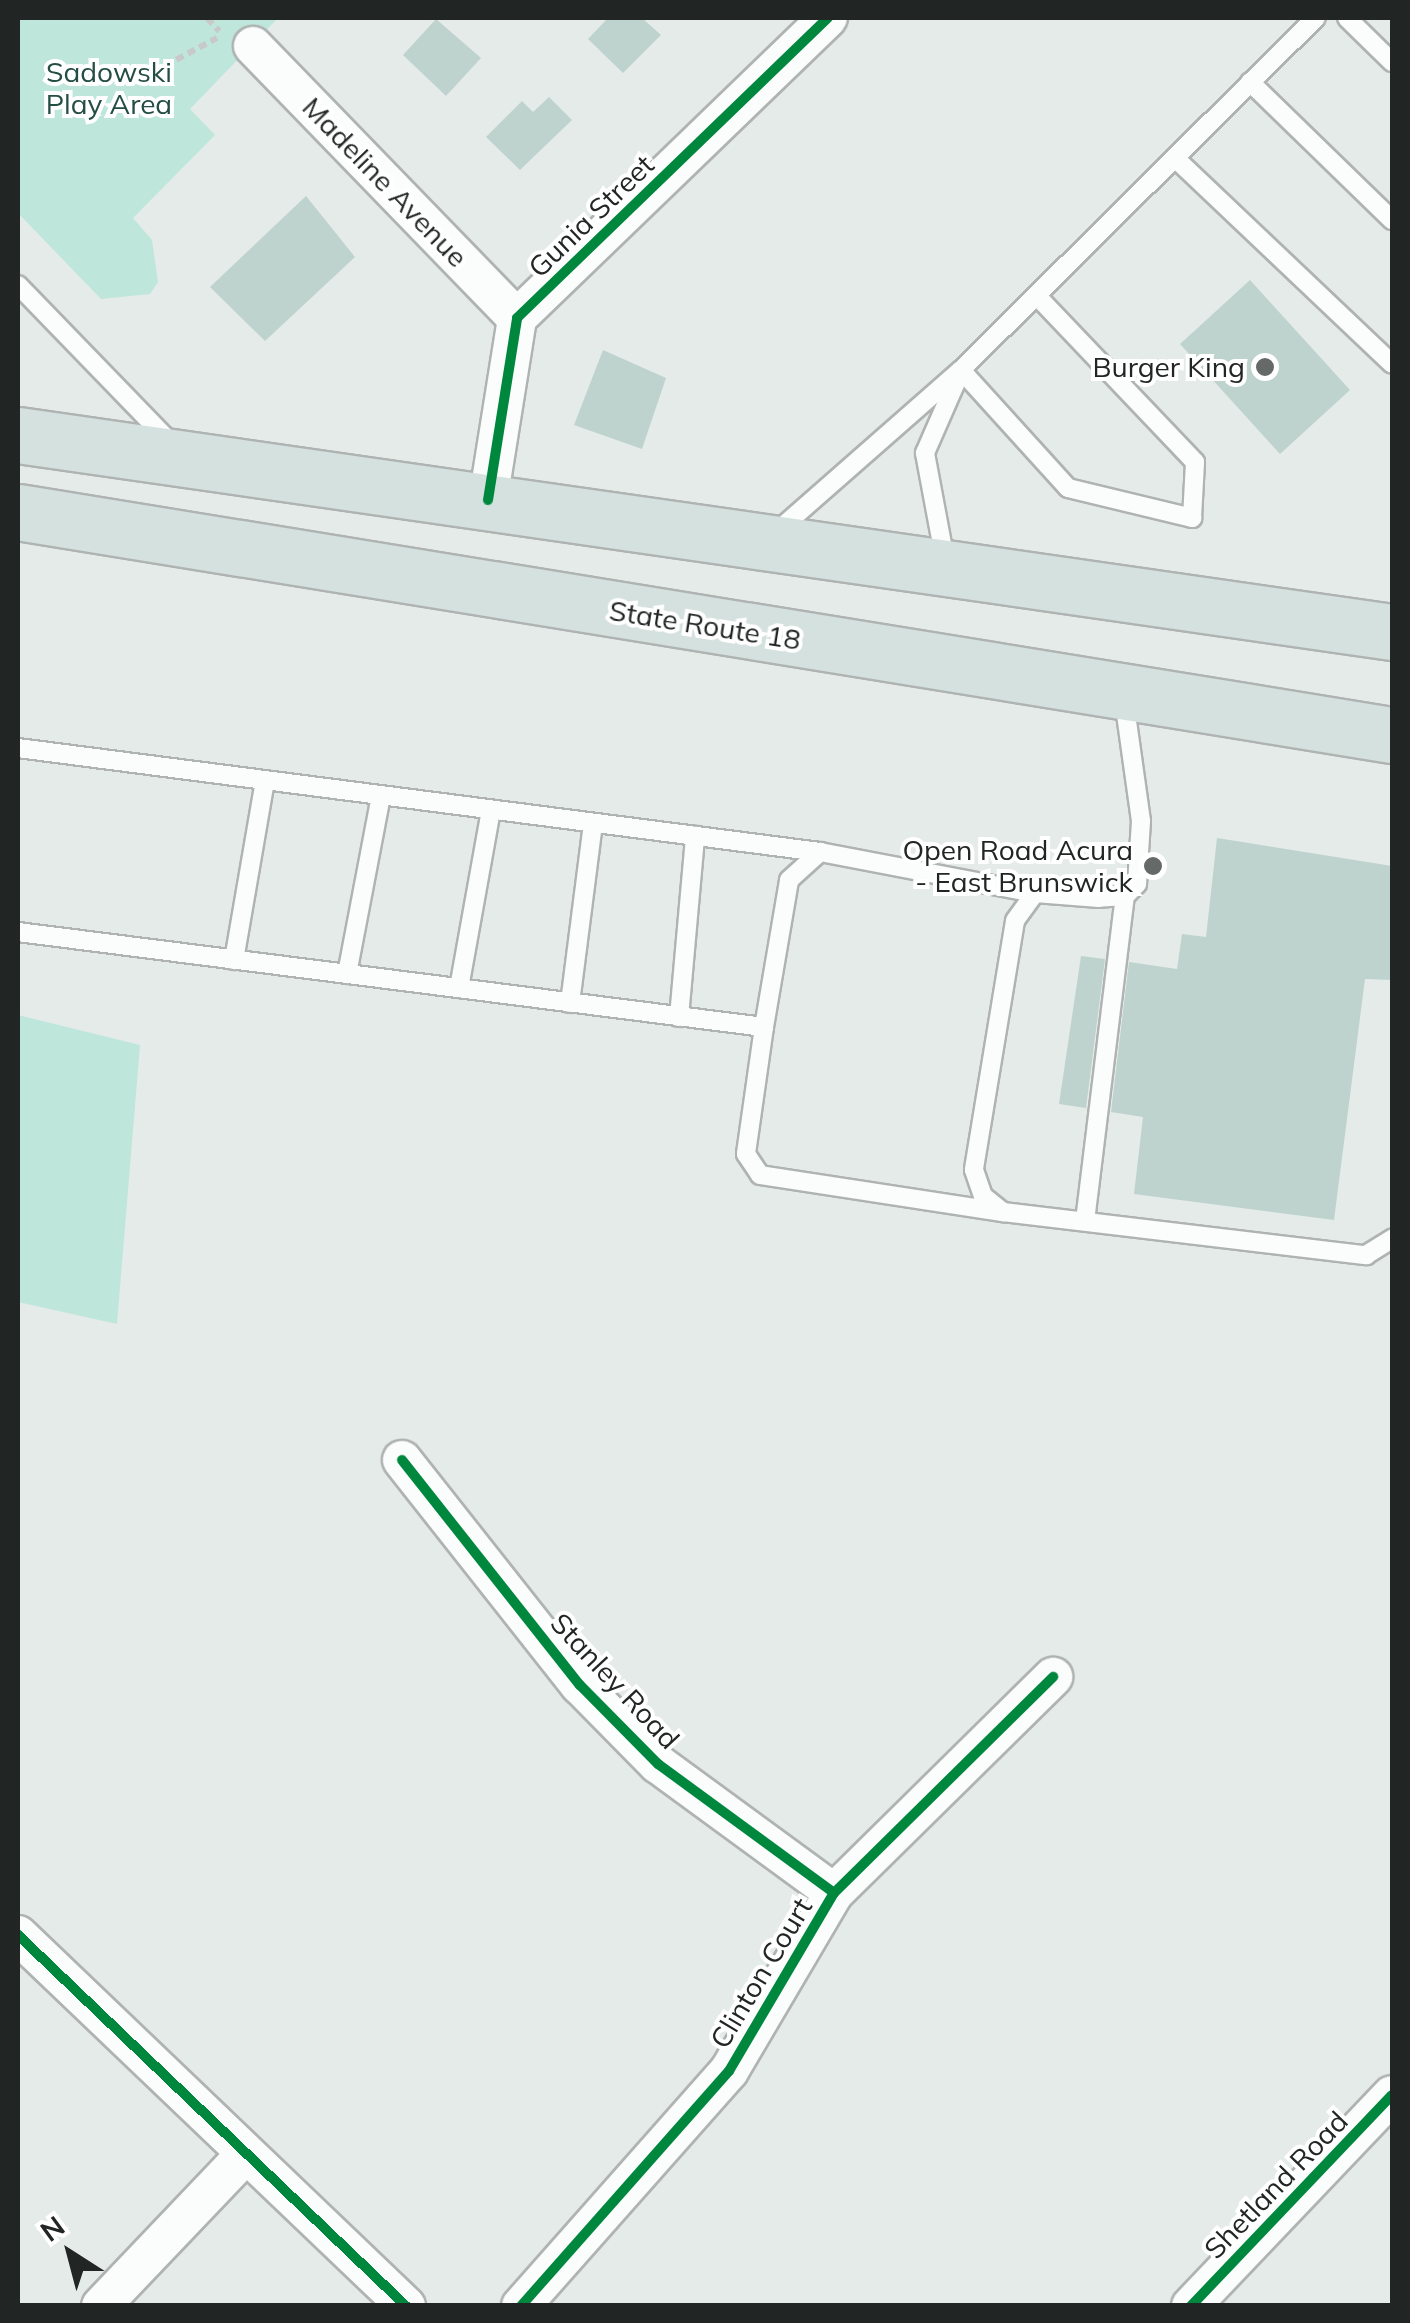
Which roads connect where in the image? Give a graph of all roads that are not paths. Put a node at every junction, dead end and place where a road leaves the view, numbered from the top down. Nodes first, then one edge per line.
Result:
1 (828, 18) edge
2 (1316, 18) edge
3 (1347, 18) edge
4 (238, 40) road end
5 (1392, 62) edge
6 (1250, 82) junction
7 (1175, 158) junction
8 (1392, 220) edge
9 (18, 285) edge
10 (1037, 296) junction
11 (517, 318) junction
12 (1392, 364) edge
13 (961, 370) junction
14 (18, 435) edge
15 (190, 463) junction
16 (488, 500) junction
17 (18, 512) edge
18 (767, 539) junction
19 (946, 566) junction
20 (1392, 632) edge
21 (1124, 694) junction
22 (1392, 734) edge
23 (18, 748) edge
24 (265, 780) junction
25 (381, 796) junction
26 (490, 810) junction
27 (593, 823) junction
28 (695, 836) junction
29 (820, 852) junction
30 (1035, 894) junction
31 (1125, 896) junction
32 (18, 932) edge
33 (234, 960) junction
34 (347, 974) junction
35 (459, 988) junction
36 (570, 1003) junction
37 (679, 1017) junction
38 (764, 1027) junction
39 (1003, 1212) junction
40 (1085, 1222) junction
41 (1392, 1239) edge
42 (402, 1460) dead end
43 (1053, 1677) dead end
44 (834, 1894) junction
45 (18, 1935) edge
46 (1392, 2095) edge
47 (244, 2156) junction
48 (101, 2306) edge
49 (406, 2306) edge
50 (521, 2306) edge
51 (1192, 2306) edge

1 - 11 street, Gunia Street
2 - 6 lane
3 - 5 lane
4 - 11 street, Madeline Avenue
6 - 7 lane
6 - 8 lane
7 - 10 lane
7 - 12 lane
9 - 15 lane
10 - 13 lane
10 - 13 lane
11 - 16 street
13 - 18 lane
13 - 19 lane
14 - 15 highway
15 - 16 highway
16 - 18 highway
17 - 21 highway, State Route 18
18 - 19 highway
19 - 20 highway
21 - 22 highway, State Route 18
21 - 31 lane
23 - 24 lane
24 - 25 lane
24 - 33 lane
25 - 26 lane
25 - 34 lane
26 - 27 lane
26 - 35 lane
27 - 28 lane
27 - 36 lane
28 - 29 lane
28 - 37 lane
29 - 30 lane
29 - 38 lane
30 - 31 lane
30 - 39 lane
31 - 40 lane
32 - 33 lane
33 - 34 lane
34 - 35 lane
35 - 36 lane
36 - 37 lane
37 - 38 lane
38 - 39 lane
39 - 40 lane
40 - 41 lane
42 - 44 street, Stanley Road
43 - 44 street, Clinton Court
44 - 50 street, Clinton Court
45 - 47 street
46 - 51 street, Shetland Road
47 - 48 street
47 - 49 street

